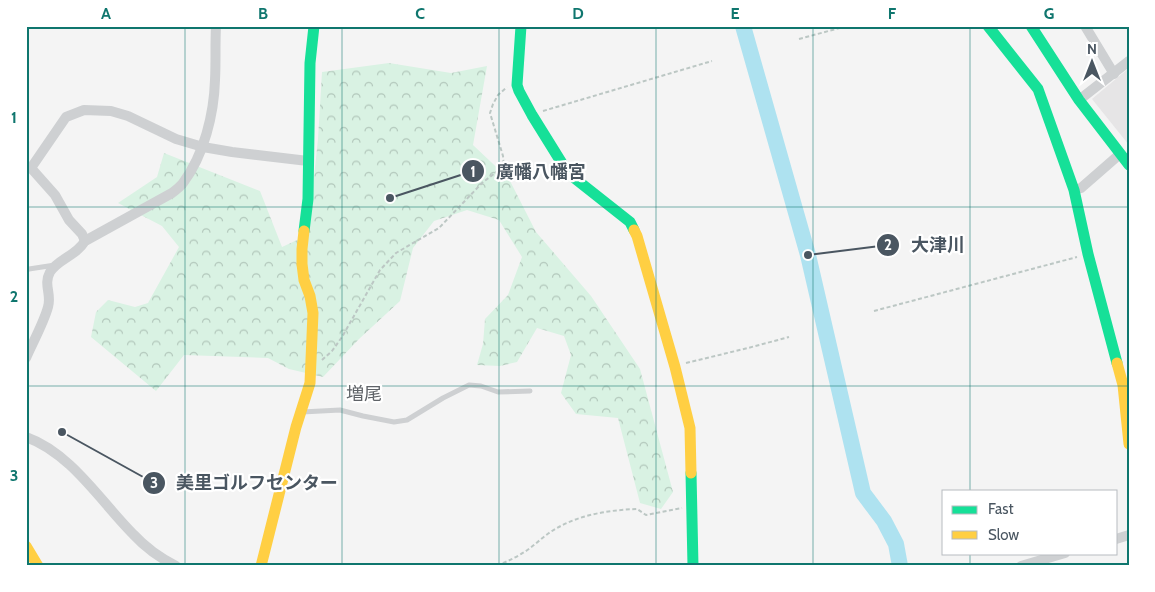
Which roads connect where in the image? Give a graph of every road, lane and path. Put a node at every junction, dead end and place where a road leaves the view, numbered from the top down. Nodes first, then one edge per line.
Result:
1 (216, 26) edge
2 (314, 26) edge
3 (521, 26) edge
4 (847, 26) edge
5 (988, 26) edge
6 (1030, 26) edge
7 (1085, 26) edge
8 (799, 40) dead end
9 (712, 61) dead end
10 (1129, 61) edge
11 (1114, 74) junction
12 (517, 85) junction
13 (1079, 100) junction
14 (532, 115) junction
15 (203, 147) junction
16 (1120, 154) junction
17 (308, 161) junction
18 (1129, 165) edge
19 (28, 166) edge
20 (1074, 190) junction
21 (86, 241) junction
22 (1088, 254) junction
23 (55, 265) junction
24 (26, 271) edge
25 (874, 311) dead end
26 (789, 337) dead end
27 (26, 358) edge
28 (675, 368) junction
29 (311, 371) junction
30 (530, 390) dead end
31 (301, 412) junction
32 (26, 437) edge
33 (1129, 444) edge
34 (691, 506) junction
35 (26, 546) edge
36 (1062, 554) edge
37 (38, 566) edge
38 (176, 566) edge
39 (261, 566) edge
40 (497, 566) edge
41 (692, 566) edge
42 (1020, 566) edge

1 - 15 street
2 - 17 street
3 - 12 street
4 - 8 path
5 - 20 street
6 - 13 street
7 - 11 street
9 - 14 path
10 - 11 street
11 - 13 street
12 - 14 street
12 - 29 path
13 - 16 street
14 - 28 street
15 - 17 street
15 - 19 street
15 - 21 street
16 - 18 street
16 - 20 street
17 - 29 street
19 - 21 street
20 - 22 street
21 - 23 street
22 - 25 path
22 - 33 street
23 - 24 lane
23 - 27 street
26 - 28 path
28 - 34 street
29 - 31 street
30 - 31 lane
31 - 39 street
32 - 38 street
34 - 40 path
34 - 41 street
35 - 37 street
36 - 42 street

